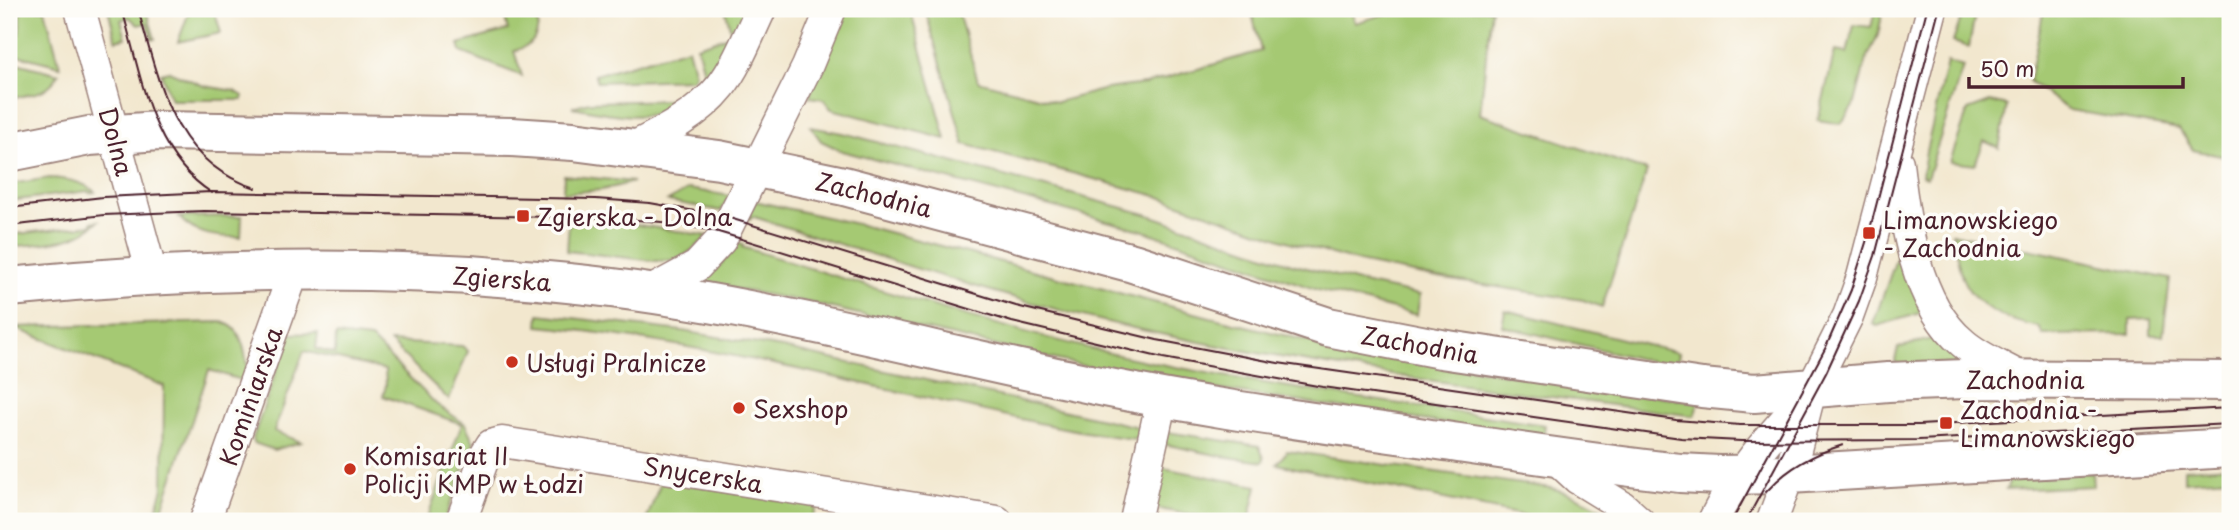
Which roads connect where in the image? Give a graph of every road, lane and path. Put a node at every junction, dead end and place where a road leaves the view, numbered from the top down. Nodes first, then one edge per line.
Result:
1 (80, 9) edge
2 (761, 9) edge
3 (831, 9) edge
4 (1932, 9) edge
5 (115, 134) junction
6 (1897, 146) junction
7 (631, 148) junction
8 (9, 152) edge
9 (758, 167) junction
10 (294, 271) junction
11 (152, 274) junction
12 (9, 287) edge
13 (647, 293) junction
14 (2024, 379) junction
15 (2230, 381) edge
16 (1811, 390) junction
17 (1162, 398) junction
18 (2230, 448) edge
19 (1553, 456) junction
20 (1790, 474) junction
21 (1740, 475) junction
22 (205, 521) edge
23 (461, 521) edge
24 (997, 521) edge
25 (1135, 521) edge
26 (1639, 521) edge
27 (1713, 521) edge
28 (1772, 521) edge

1 - 5 street, Dolna
2 - 7 street
3 - 9 street
4 - 6 street
5 - 7 main road
5 - 8 main road
5 - 11 street, Dolna
6 - 14 street
6 - 16 street
7 - 9 main road, Zachodnia
9 - 13 street
9 - 16 main road, Zachodnia
10 - 11 main road, Zgierska
10 - 13 main road, Zgierska
10 - 22 street, Kominiarska
11 - 12 main road, Zgierska
13 - 17 main road
14 - 15 main road, Zachodnia
14 - 16 main road, Zachodnia
16 - 20 street
16 - 21 street
17 - 19 main road
17 - 25 street
18 - 20 main road
19 - 21 main road
19 - 26 street
20 - 21 main road
20 - 28 street
21 - 27 street
23 - 24 street, Snycerska

